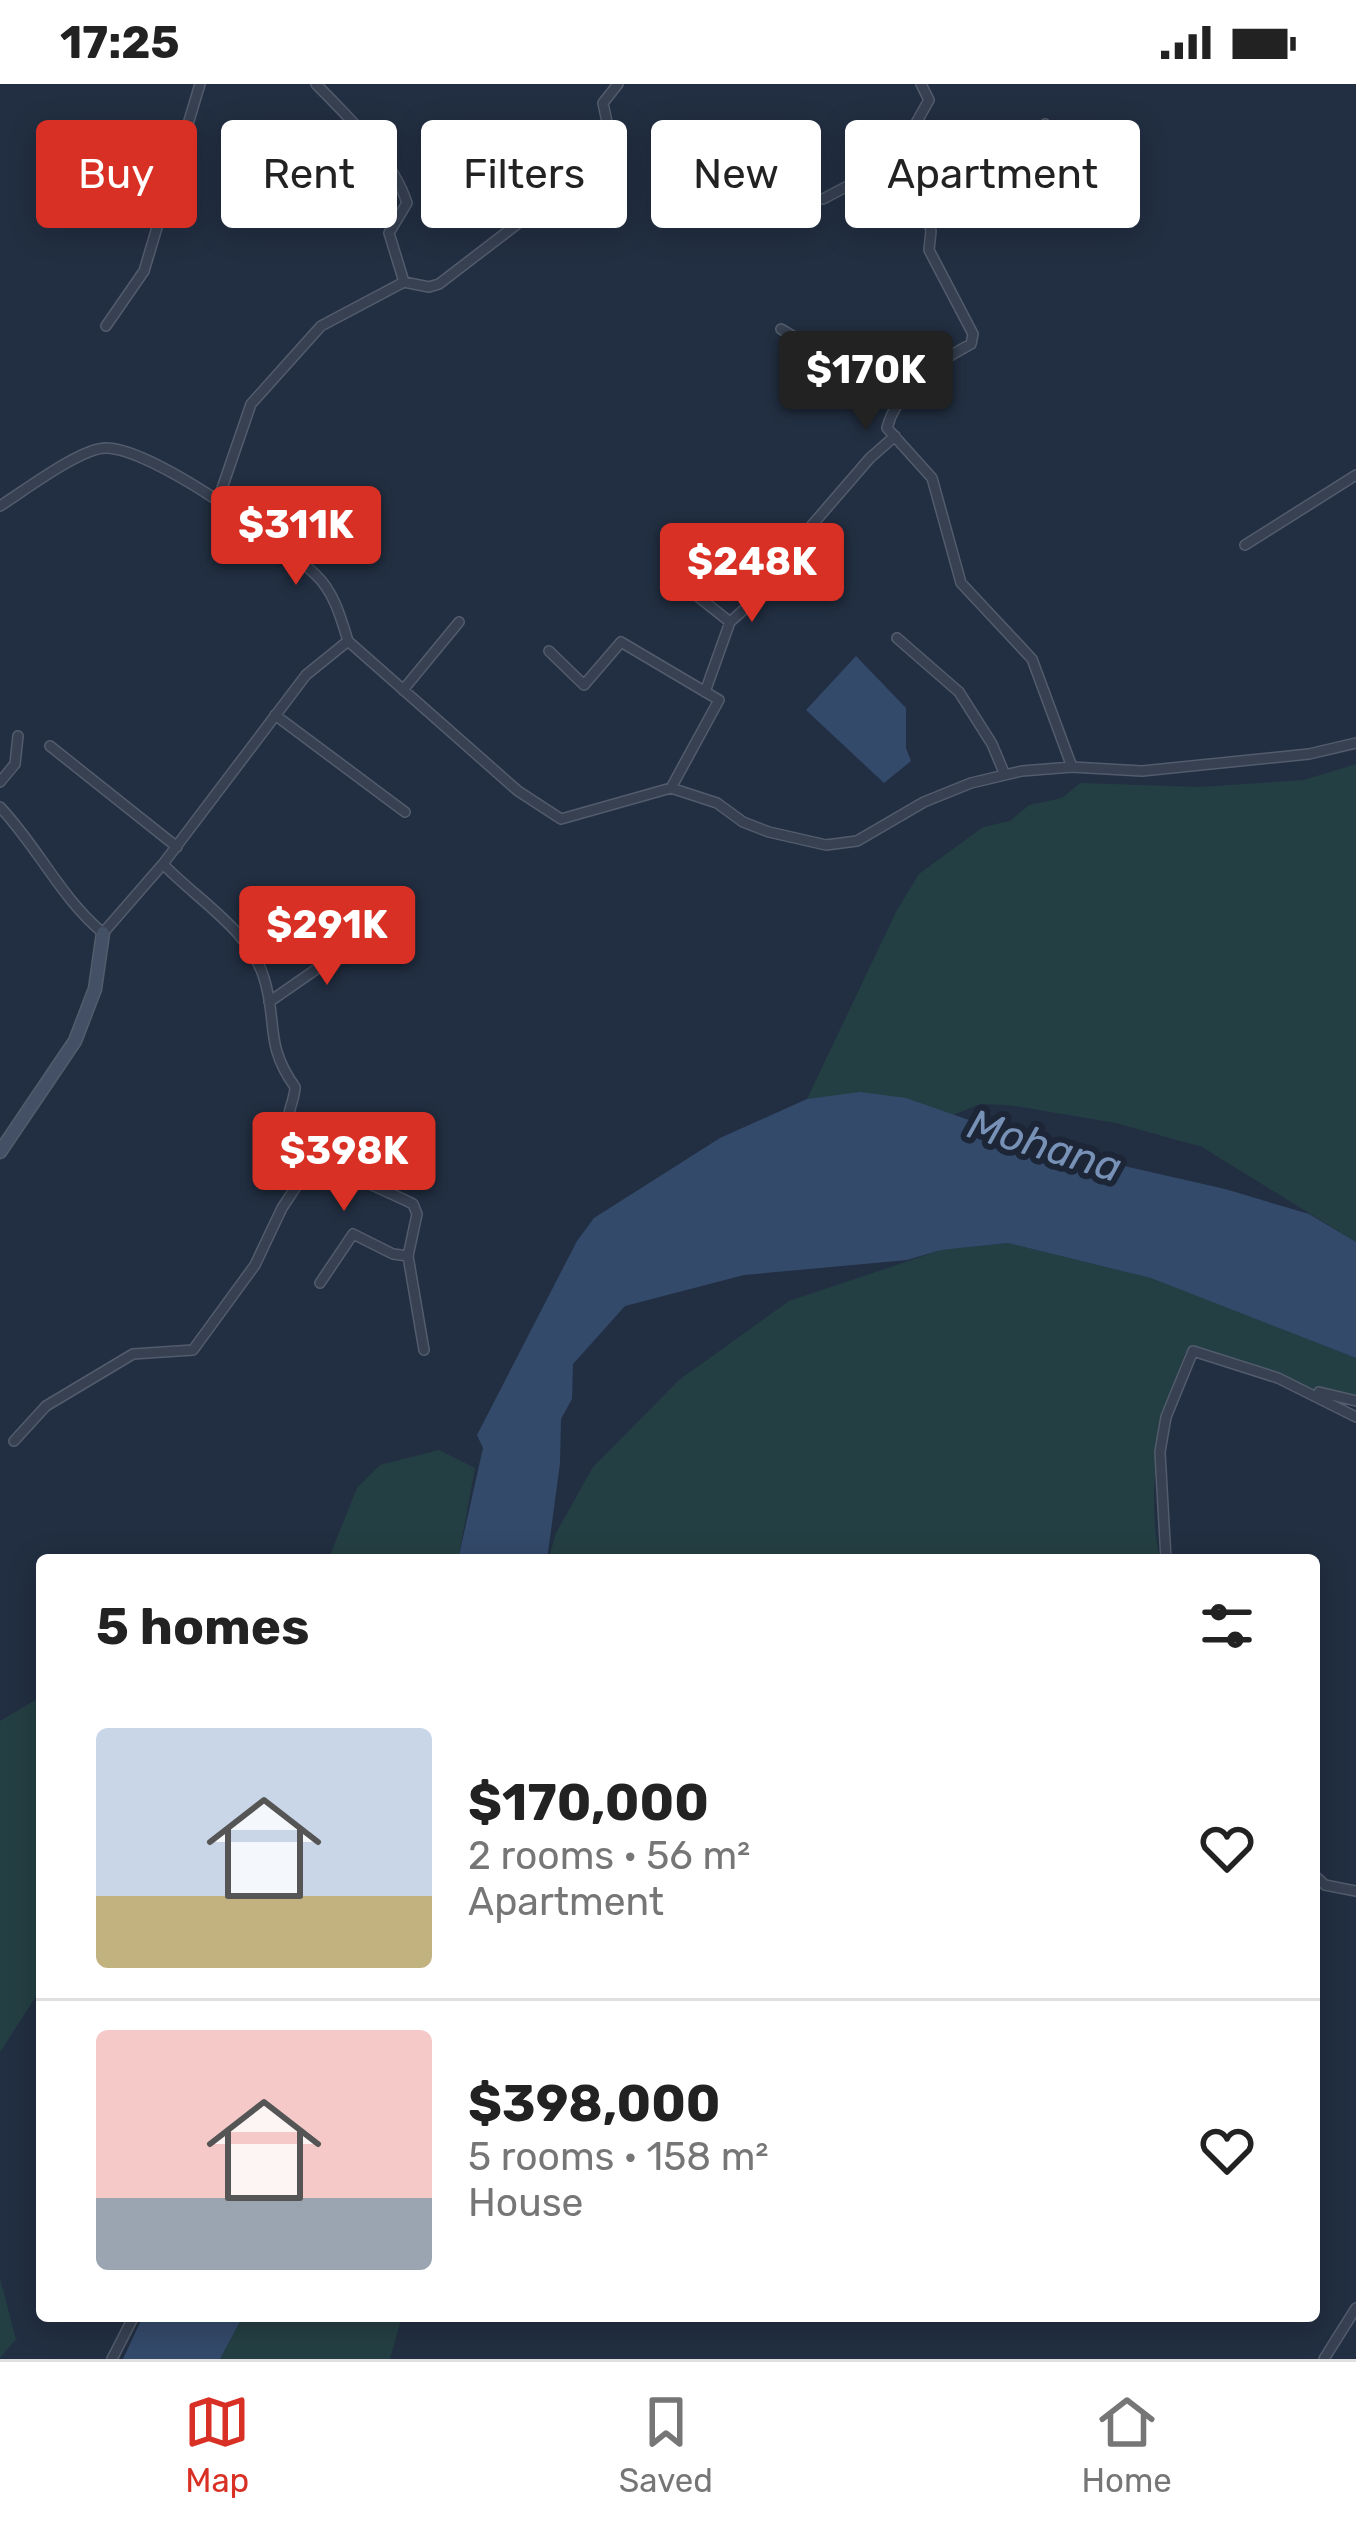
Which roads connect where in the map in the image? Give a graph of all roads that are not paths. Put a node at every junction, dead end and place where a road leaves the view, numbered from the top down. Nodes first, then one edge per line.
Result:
1 (200, 84) edge
2 (316, 84) edge
3 (618, 84) edge
4 (921, 84) edge
5 (918, 120) edge
6 (845, 187) edge
7 (823, 199) dead end
8 (930, 228) edge
9 (404, 282) junction
10 (106, 326) dead end
11 (782, 328) dead end
12 (896, 406) junction
13 (895, 436) junction
14 (1356, 475) edge
15 (218, 500) junction
16 (0, 506) edge
17 (1245, 545) dead end
18 (686, 587) dead end
19 (459, 622) dead end
20 (730, 622) junction
21 (897, 638) dead end
22 (348, 641) junction
23 (549, 651) dead end
24 (403, 690) junction
25 (705, 692) junction
26 (275, 715) junction
27 (18, 736) dead end
28 (1356, 743) edge
29 (50, 746) dead end
30 (1072, 767) junction
31 (1005, 775) junction
32 (0, 782) edge
33 (671, 788) junction
34 (0, 807) edge
35 (405, 812) dead end
36 (177, 847) junction
37 (163, 864) junction
38 (103, 933) junction
39 (356, 935) dead end
40 (269, 1002) junction
41 (0, 1152) edge
42 (312, 1152) junction
43 (408, 1256) junction
44 (320, 1282) dead end
45 (424, 1350) dead end
46 (1314, 1394) junction
47 (1356, 1401) edge
48 (1356, 1417) edge
49 (14, 1441) dead end
50 (1166, 1554) edge
51 (1320, 1881) edge
52 (1356, 1891) edge
53 (1356, 2308) edge
54 (131, 2322) edge
55 (112, 2359) edge
56 (1324, 2359) edge

1 - 10 street
2 - 9 street
3 - 9 street
4 - 5 street
6 - 7 street
8 - 12 street
9 - 15 street
11 - 12 street
12 - 13 street
13 - 20 street
13 - 30 street
14 - 17 street
15 - 16 street
15 - 22 street
18 - 20 street
19 - 24 street
20 - 25 street
21 - 31 street
22 - 24 street
22 - 26 street
23 - 25 street
24 - 33 street
25 - 33 street
26 - 35 street
26 - 36 street
27 - 32 street
28 - 30 street
29 - 36 street
30 - 31 street
31 - 33 street
34 - 38 street
36 - 37 street
37 - 38 street
37 - 40 street
38 - 41 main road
39 - 40 street
40 - 42 street
42 - 43 street
42 - 49 street
43 - 44 street
43 - 45 street
46 - 47 street
46 - 48 street
46 - 50 street
51 - 52 street
53 - 56 street
54 - 55 street

